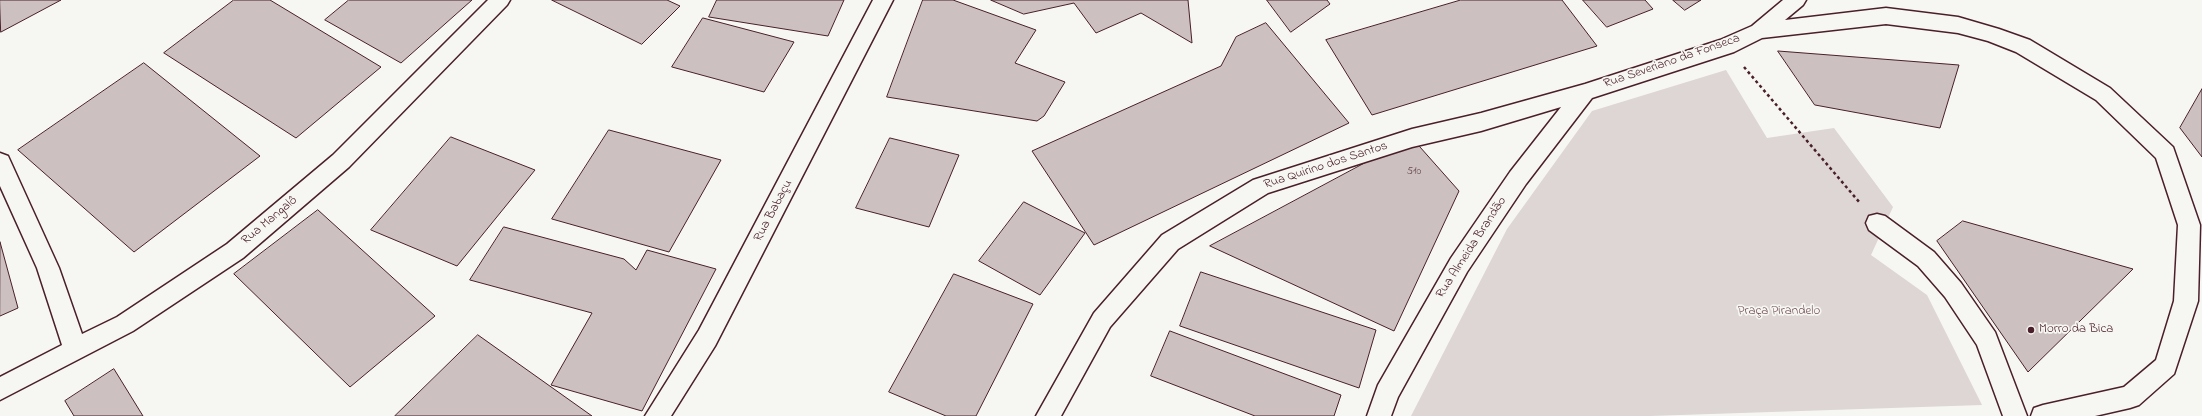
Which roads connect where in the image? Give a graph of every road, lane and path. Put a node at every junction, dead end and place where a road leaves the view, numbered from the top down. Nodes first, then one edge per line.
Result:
1 (500, 0) edge
2 (883, 0) edge
3 (1796, 0) edge
4 (1759, 31) junction
5 (1726, 46) junction
6 (1585, 92) junction
7 (0, 162) edge
8 (1877, 223) joint
9 (76, 350) junction
10 (0, 389) edge
11 (657, 416) edge
12 (1048, 416) edge
13 (1379, 416) edge
14 (2015, 416) edge
15 (2044, 416) edge

1 - 9 street, Rua Mangalô
2 - 11 street, Rua Babaçu
3 - 4 street, Rua Severiano da Fonseca
4 - 5 street, Rua Severiano da Fonseca
4 - 15 street
5 - 6 street, Rua Severiano da Fonseca
5 - 8 path
6 - 12 street, Rua Quirino dos Santos
6 - 13 street, Rua Almeida Brandão
7 - 9 street
8 - 14 street
9 - 10 street, Rua Mangalô

